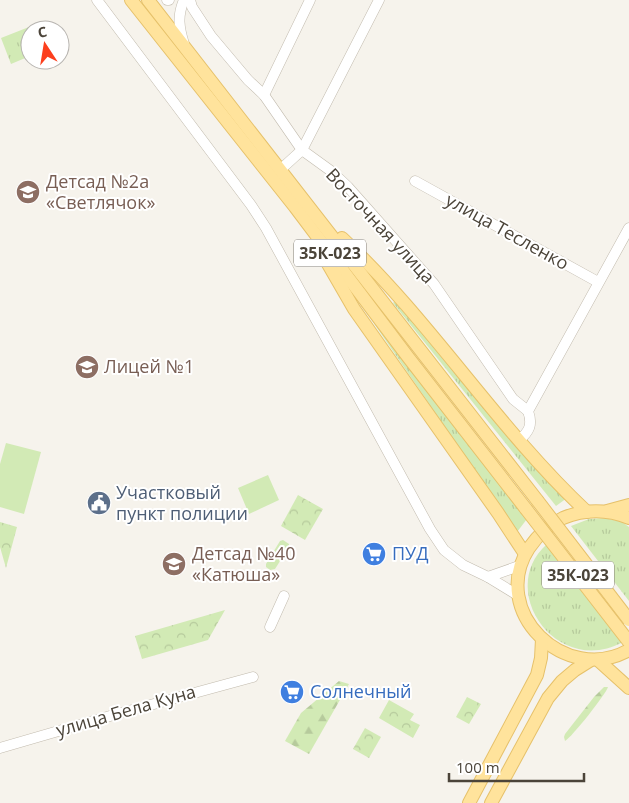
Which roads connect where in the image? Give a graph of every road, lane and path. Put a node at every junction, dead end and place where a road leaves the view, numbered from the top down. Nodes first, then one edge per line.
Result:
1 (97, 0) edge
2 (131, 0) edge
3 (148, 0) edge
4 (184, 0) edge
5 (190, 0) edge
6 (310, 0) edge
7 (379, 0) edge
8 (185, 48) junction
9 (264, 95) junction
10 (302, 150) junction
11 (280, 170) junction
12 (415, 182) dead end
13 (295, 207) junction
14 (315, 214) junction
15 (629, 228) edge
16 (598, 282) junction
17 (528, 411) junction
18 (519, 440) junction
19 (629, 505) edge
20 (608, 511) junction
21 (587, 512) junction
22 (629, 518) edge
23 (525, 554) junction
24 (519, 566) junction
25 (488, 577) junction
26 (284, 596) dead end
27 (519, 596) junction
28 (629, 620) edge
29 (270, 627) dead end
30 (542, 639) junction
31 (629, 642) edge
32 (629, 650) edge
33 (594, 660) junction
34 (253, 677) dead end
35 (629, 688) edge
36 (0, 748) edge
37 (469, 803) edge
38 (491, 803) edge

1 - 25 street
2 - 13 main road, 35К-023
3 - 8 main road, 35К-023
4 - 8 street
5 - 9 street, Восточная улица
6 - 9 street
7 - 10 street
8 - 11 main road, 35К-023
9 - 10 street, Восточная улица
10 - 11 street
10 - 17 street, Восточная улица
11 - 14 main road, 35К-023
12 - 16 street, улица Тесленко
13 - 23 main road
13 - 31 main road, 35К-023, bridge
14 - 18 main road
14 - 28 main road, 35К-023, bridge
15 - 16 street
16 - 17 street
17 - 18 street
18 - 21 main road
19 - 20 main road
20 - 21 main road
20 - 22 main road
21 - 23 main road
23 - 24 main road
24 - 25 street
24 - 27 main road
25 - 27 street
26 - 29 street
27 - 30 main road
30 - 33 main road
30 - 37 main road
32 - 33 main road
33 - 35 main road
33 - 38 main road
34 - 36 street, улица Бела Куна

